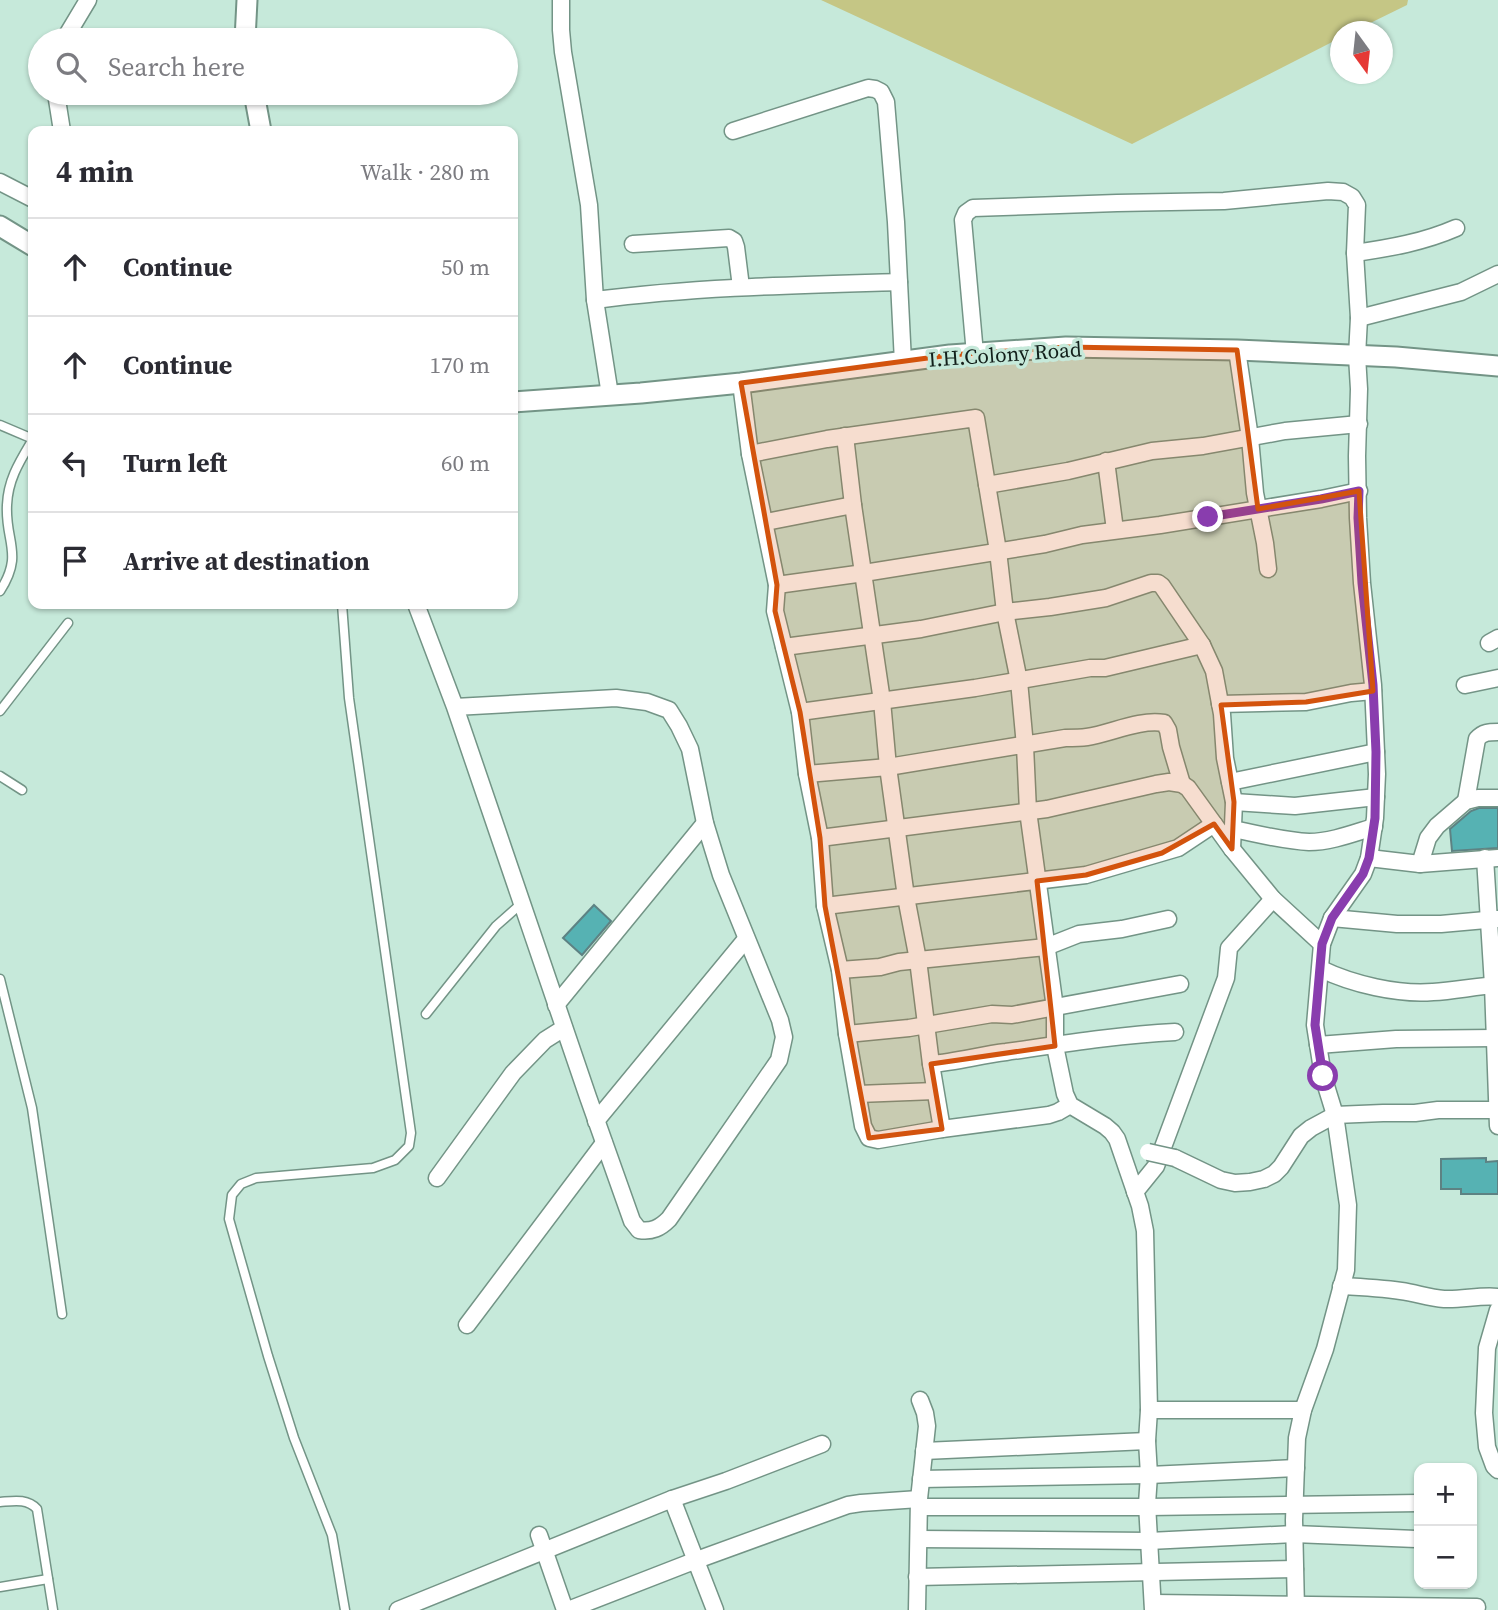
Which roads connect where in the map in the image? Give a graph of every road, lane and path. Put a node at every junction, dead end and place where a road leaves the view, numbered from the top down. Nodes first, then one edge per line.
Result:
1 (88, 0) edge
2 (247, 0) edge
3 (561, 0) edge
4 (71, 28) edge
5 (246, 28) edge
6 (58, 105) edge
7 (256, 105) edge
8 (61, 126) edge
9 (260, 126) edge
10 (733, 131) dead end
11 (0, 182) edge
12 (28, 196) edge
13 (0, 226) edge
14 (1456, 228) dead end
15 (28, 243) edge
16 (633, 244) dead end
17 (1355, 253) junction
18 (1498, 274) edge
19 (899, 282) junction
20 (741, 287) junction
21 (595, 300) junction
22 (1359, 318) junction
23 (1237, 350) junction
24 (975, 354) junction
25 (1357, 356) junction
26 (903, 362) junction
27 (1498, 366) edge
28 (741, 383) junction
29 (610, 395) junction
30 (518, 402) edge
31 (1359, 424) junction
32 (0, 425) edge
33 (845, 436) junction
34 (28, 437) edge
35 (1250, 438) junction
36 (28, 447) edge
37 (751, 454) junction
38 (1106, 461) junction
39 (987, 485) junction
40 (1359, 491) junction
41 (853, 505) junction
42 (1258, 509) junction
43 (766, 522) junction
44 (1115, 530) junction
45 (998, 551) junction
46 (1268, 569) dead end
47 (864, 573) junction
48 (777, 584) junction
49 (0, 591) edge
50 (342, 609) edge
51 (418, 609) edge
52 (1005, 612) junction
53 (68, 623) dead end
54 (872, 634) junction
55 (1202, 645) junction
56 (784, 647) junction
57 (1498, 678) edge
58 (1019, 681) junction
59 (1465, 685) dead end
60 (1373, 691) junction
61 (4, 697) edge
62 (882, 701) junction
63 (1220, 704) junction
64 (456, 707) junction
65 (0, 711) edge
66 (800, 712) junction
67 (1498, 732) edge
68 (1025, 746) junction
69 (1376, 752) junction
70 (888, 767) junction
71 (807, 774) junction
72 (0, 776) edge
73 (1230, 782) junction
74 (1182, 784) junction
75 (22, 790) dead end
76 (1376, 797) junction
77 (1498, 798) edge
78 (1466, 801) junction
79 (1234, 802) junction
80 (1028, 811) junction
81 (705, 823) junction
82 (1214, 824) junction
83 (1374, 827) junction
84 (898, 829) junction
85 (1233, 830) junction
86 (820, 838) junction
87 (1232, 849) junction
88 (1369, 858) junction
89 (1492, 858) edge
90 (1420, 863) junction
91 (1037, 881) junction
92 (906, 897) junction
93 (1273, 900) junction
94 (522, 903) junction
95 (825, 906) junction
96 (1332, 918) junction
97 (1494, 918) edge
98 (1168, 919) dead end
99 (746, 939) junction
100 (1322, 944) junction
101 (1046, 947) junction
102 (918, 960) junction
103 (1321, 969) junction
104 (840, 970) junction
105 (0, 979) edge
106 (1180, 984) dead end
107 (1496, 985) edge
108 (556, 1005) junction
109 (1055, 1008) junction
110 (426, 1014) dead end
111 (926, 1026) junction
112 (564, 1028) junction
113 (1175, 1032) dead end
114 (847, 1034) junction
115 (1495, 1038) junction
116 (1318, 1045) junction
117 (1055, 1046) junction
118 (931, 1064) junction
119 (935, 1091) junction
120 (858, 1094) junction
121 (1070, 1105) junction
122 (1498, 1110) edge
123 (1335, 1115) junction
124 (596, 1121) junction
125 (1498, 1126) edge
126 (942, 1129) junction
127 (604, 1143) junction
128 (1122, 1154) junction
129 (437, 1178) dead end
130 (1137, 1199) junction
131 (1341, 1286) junction
132 (1498, 1297) edge
133 (1498, 1310) edge
134 (62, 1314) dead end
135 (467, 1325) dead end
136 (920, 1400) dead end
137 (1149, 1410) junction
138 (1303, 1410) junction
139 (1147, 1441) junction
140 (822, 1444) dead end
141 (925, 1451) junction
142 (1296, 1468) junction
143 (1498, 1470) edge
144 (1149, 1475) junction
145 (921, 1479) junction
146 (672, 1499) junction
147 (0, 1503) edge
148 (919, 1503) junction
149 (1414, 1503) edge
150 (1294, 1505) junction
151 (1148, 1507) junction
152 (1294, 1534) junction
153 (538, 1535) dead end
154 (919, 1539) junction
155 (1414, 1539) edge
156 (1149, 1541) junction
157 (544, 1551) junction
158 (694, 1561) junction
159 (1295, 1569) junction
160 (1151, 1572) junction
161 (917, 1577) junction
162 (48, 1579) junction
163 (0, 1587) edge
164 (1153, 1606) edge
165 (1296, 1607) edge
166 (1477, 1607) dead end
167 (53, 1610) edge
168 (345, 1610) edge
169 (398, 1610) edge
170 (567, 1610) edge
171 (715, 1610) edge
172 (917, 1610) edge

1 - 4 street
2 - 5 street
3 - 21 street
6 - 8 street
7 - 9 street
10 - 19 street
11 - 12 street
13 - 15 street
14 - 17 street
16 - 20 street
17 - 22 street
17 - 24 street
18 - 22 street
19 - 20 street
19 - 26 street
20 - 21 street
21 - 29 street
22 - 25 street
23 - 24 street, I.H.Colony Road
23 - 25 street, I.H.Colony Road
23 - 35 street
24 - 26 street, I.H.Colony Road
25 - 27 street, I.H.Colony Road
25 - 31 street
26 - 28 street, I.H.Colony Road
28 - 29 street, I.H.Colony Road
28 - 37 street
29 - 30 street, I.H.Colony Road
31 - 35 street
31 - 40 street
32 - 34 lane
33 - 37 street
33 - 39 street
33 - 41 street
35 - 38 street
35 - 42 street
36 - 49 lane
37 - 43 street
38 - 39 street
38 - 44 street
39 - 45 street
40 - 42 street
40 - 60 street
41 - 43 street
41 - 47 street
42 - 44 street
42 - 46 street
43 - 48 street
44 - 45 street
45 - 47 street
45 - 52 street
47 - 48 street
47 - 54 street
48 - 56 street
50 - 168 lane
51 - 64 street
52 - 54 street
52 - 55 street
52 - 58 street
53 - 61 lane
54 - 56 street
54 - 62 street
55 - 58 street
55 - 63 street
56 - 66 street
57 - 59 street
58 - 62 street
58 - 68 street
60 - 63 street
60 - 69 street
61 - 65 lane
62 - 66 street
62 - 70 street
63 - 73 street
64 - 81 street
64 - 94 street
66 - 71 street
67 - 78 street
68 - 70 street
68 - 74 street
68 - 80 street
69 - 73 street
69 - 76 street
70 - 71 street
70 - 84 street
71 - 86 street
72 - 75 lane
73 - 79 street
74 - 80 street
74 - 82 street
76 - 79 street
76 - 83 street
77 - 78 street
78 - 90 street
79 - 85 street
80 - 84 street
80 - 91 street
81 - 99 street
81 - 108 street
82 - 87 street
82 - 91 street
83 - 85 street
83 - 88 street
84 - 86 street
84 - 92 street
85 - 87 street
86 - 95 street
87 - 93 street
88 - 90 street
88 - 96 street
89 - 90 street
89 - 97 street
91 - 92 street
91 - 101 street
92 - 95 street
92 - 102 street
93 - 100 street
93 - 130 street
94 - 108 street
94 - 110 lane
95 - 104 street
96 - 97 street
96 - 100 street
97 - 107 street
98 - 101 street
99 - 124 street
99 - 127 street
100 - 103 street
101 - 102 street
101 - 109 street
102 - 104 street
102 - 111 street
103 - 107 street
103 - 116 street
104 - 114 street
105 - 134 lane
106 - 109 street
107 - 115 street
108 - 112 street
109 - 111 street
109 - 117 street
111 - 114 street
111 - 118 street
112 - 124 street
112 - 129 street
113 - 117 street
114 - 120 street
115 - 116 street
115 - 122 street
116 - 123 street
117 - 118 street
117 - 121 street
118 - 119 street
119 - 120 street
119 - 126 street
120 - 126 street
121 - 126 street
121 - 128 street
122 - 123 street
122 - 125 street
123 - 128 street, bridge
123 - 131 street
124 - 127 street
127 - 135 street
128 - 130 street
130 - 137 street
131 - 132 street
131 - 138 street
133 - 143 street
136 - 141 street
137 - 138 street
137 - 139 street
138 - 142 street
139 - 141 street
139 - 144 street
140 - 146 street
141 - 145 street
142 - 144 street
142 - 150 street
144 - 145 street
144 - 151 street
145 - 148 street
146 - 157 street
146 - 158 street
147 - 162 lane
148 - 151 street
148 - 154 street
148 - 158 street
149 - 150 street
150 - 151 street
150 - 152 street
151 - 156 street
152 - 155 street
152 - 156 street
152 - 159 street
153 - 157 street
154 - 156 street
154 - 161 street
156 - 160 street
157 - 169 street
157 - 170 street
158 - 170 street
158 - 171 street
159 - 160 street
159 - 165 street
160 - 161 street
160 - 164 street
161 - 172 street
162 - 163 lane
162 - 167 lane
164 - 165 street
165 - 166 street

